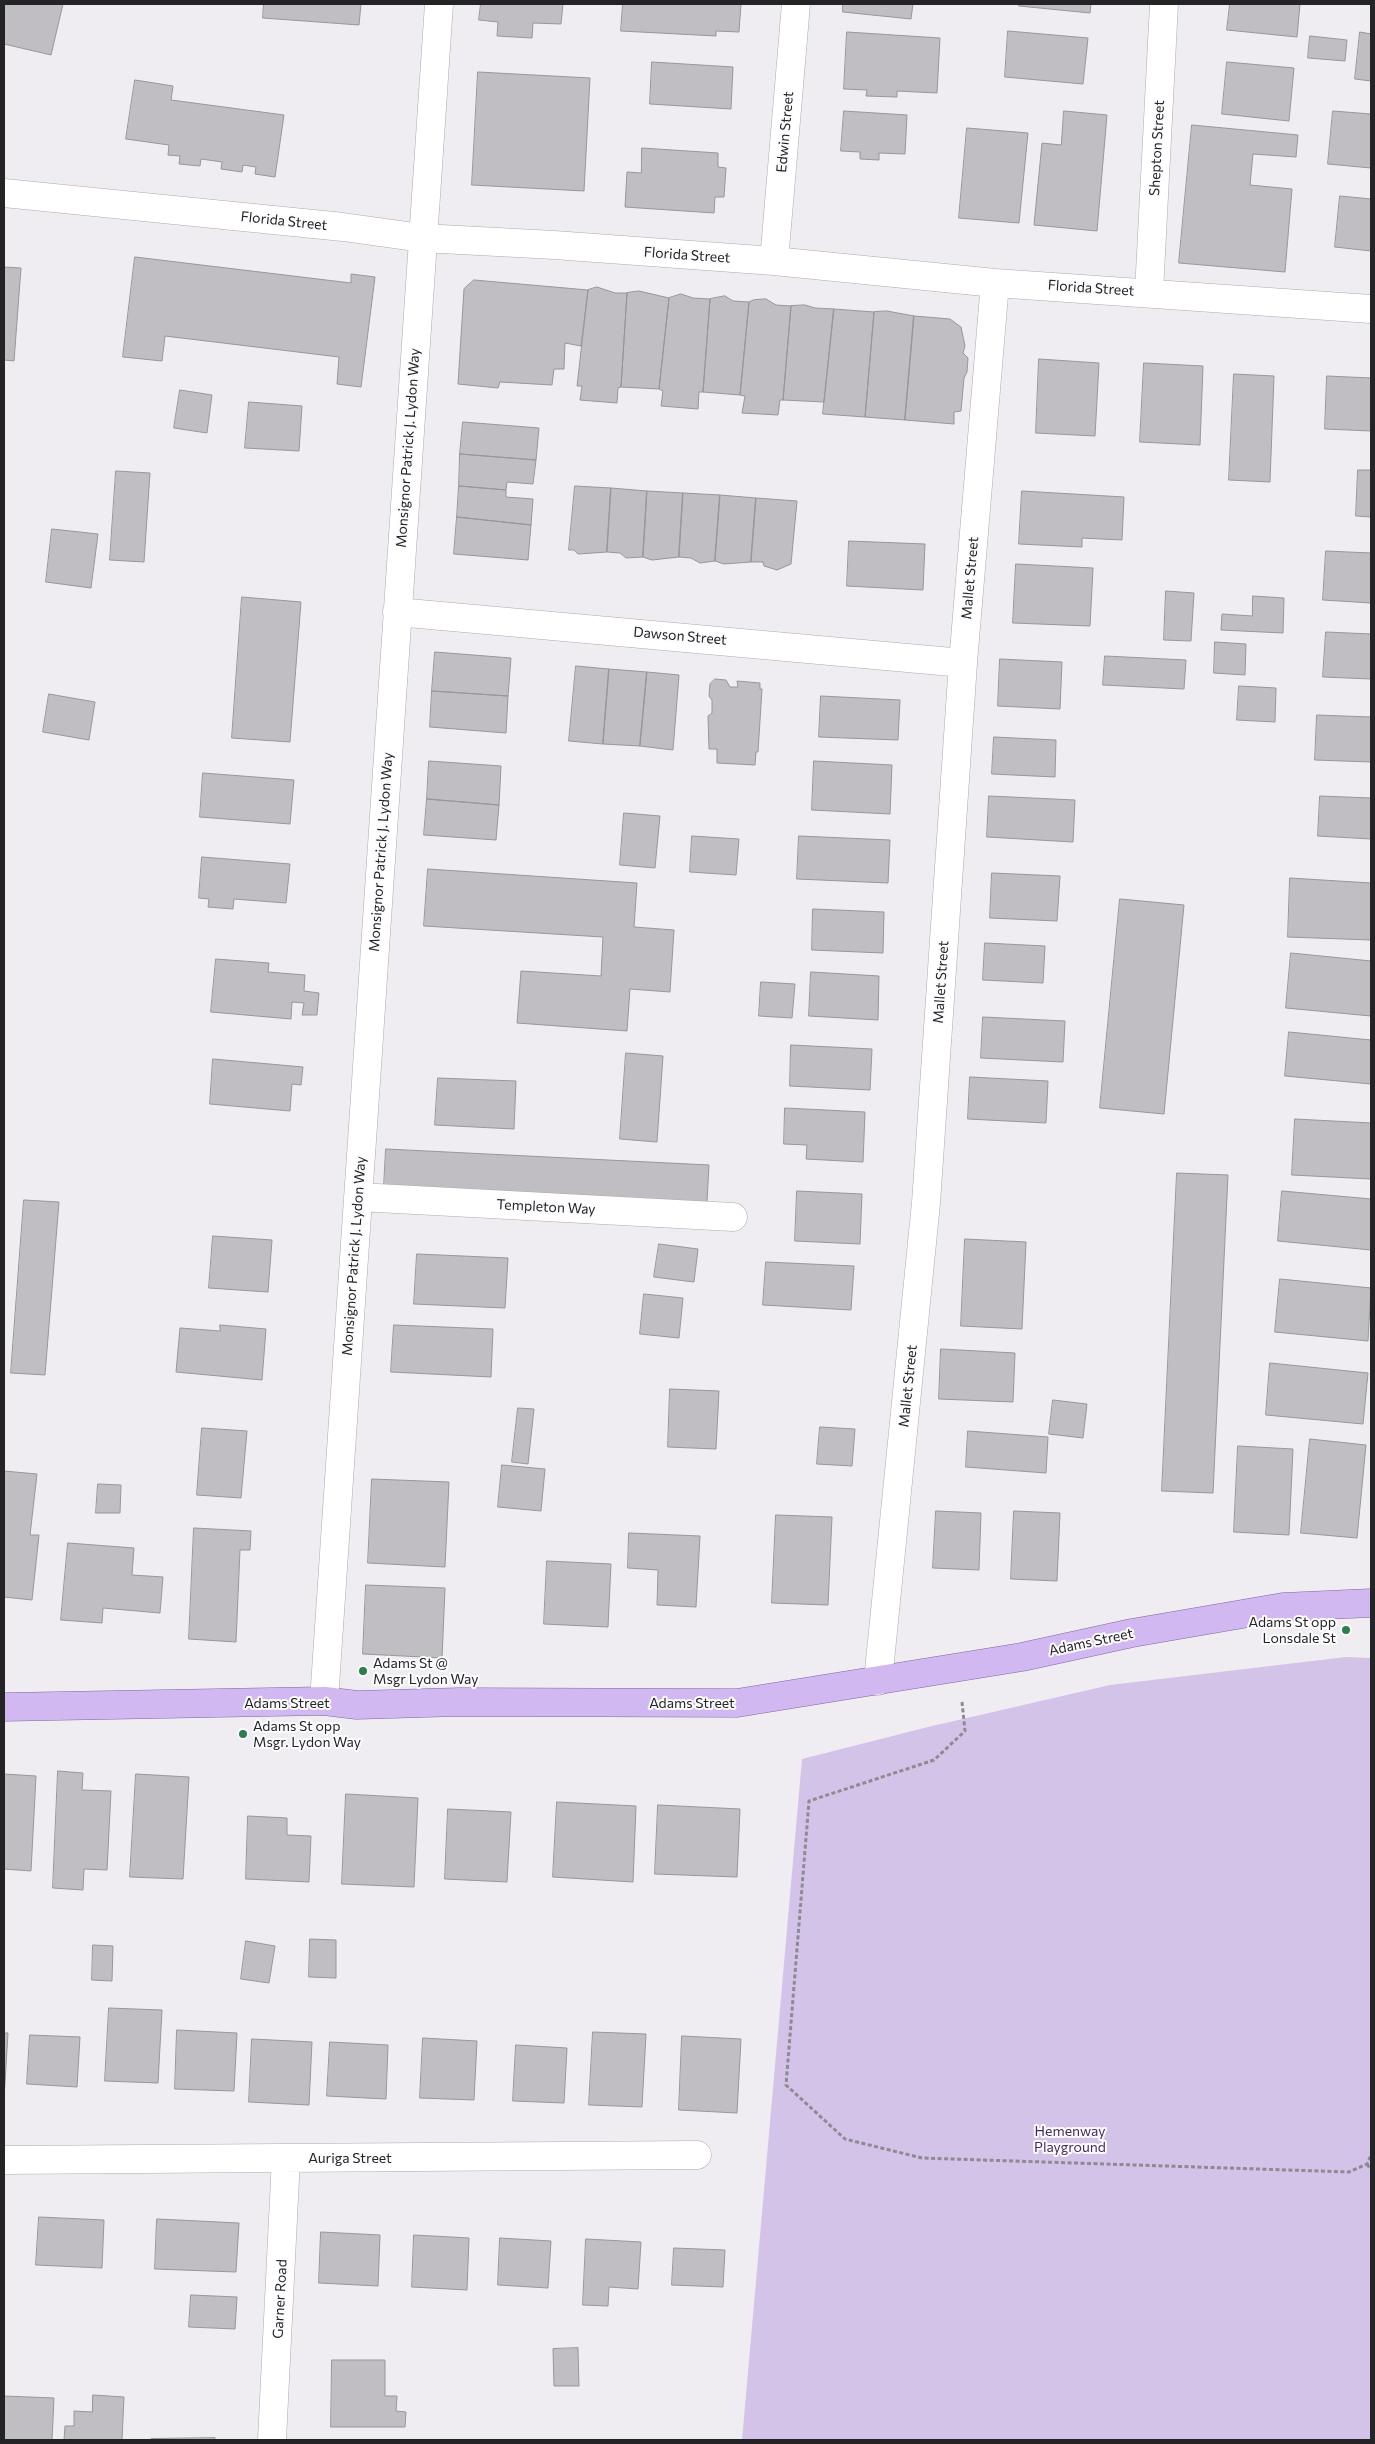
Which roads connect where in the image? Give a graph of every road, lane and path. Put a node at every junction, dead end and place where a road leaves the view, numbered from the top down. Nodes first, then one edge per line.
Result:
1 (440, 4) edge
2 (796, 4) edge
3 (1164, 4) edge
4 (4, 193) edge
5 (422, 238) junction
6 (774, 261) junction
7 (995, 282) junction
8 (1149, 292) junction
9 (1371, 309) edge
10 (397, 612) junction
11 (963, 663) junction
12 (358, 1196) junction
13 (733, 1217) dead end
14 (1371, 1602) edge
15 (957, 1668) junction
16 (878, 1681) junction
17 (324, 1701) junction
18 (4, 1707) edge
19 (697, 2155) dead end
20 (1371, 2155) edge
21 (286, 2158) junction
22 (4, 2160) edge
23 (1367, 2164) junction
24 (1371, 2170) edge
25 (272, 2440) edge

1 - 5 street, Monsignor Patrick J. Lydon Way
2 - 6 street, Edwin Street
3 - 8 street, Shepton Street
4 - 5 street, Florida Street
5 - 6 street, Florida Street
5 - 10 street, Monsignor Patrick J. Lydon Way
6 - 7 street, Florida Street
7 - 8 street, Florida Street
7 - 11 street, Mallet Street
8 - 9 street, Florida Street
10 - 11 street, Dawson Street
10 - 12 street, Monsignor Patrick J. Lydon Way
11 - 16 street, Mallet Street
12 - 13 street, Templeton Way
12 - 17 street, Monsignor Patrick J. Lydon Way
14 - 15 main road, Adams Street
15 - 16 main road, Adams Street
15 - 23 path
16 - 17 main road, Adams Street
17 - 18 main road, Adams Street
19 - 21 street, Auriga Street
20 - 23 path
21 - 22 street, Auriga Street
21 - 25 street, Garner Road
23 - 24 path

